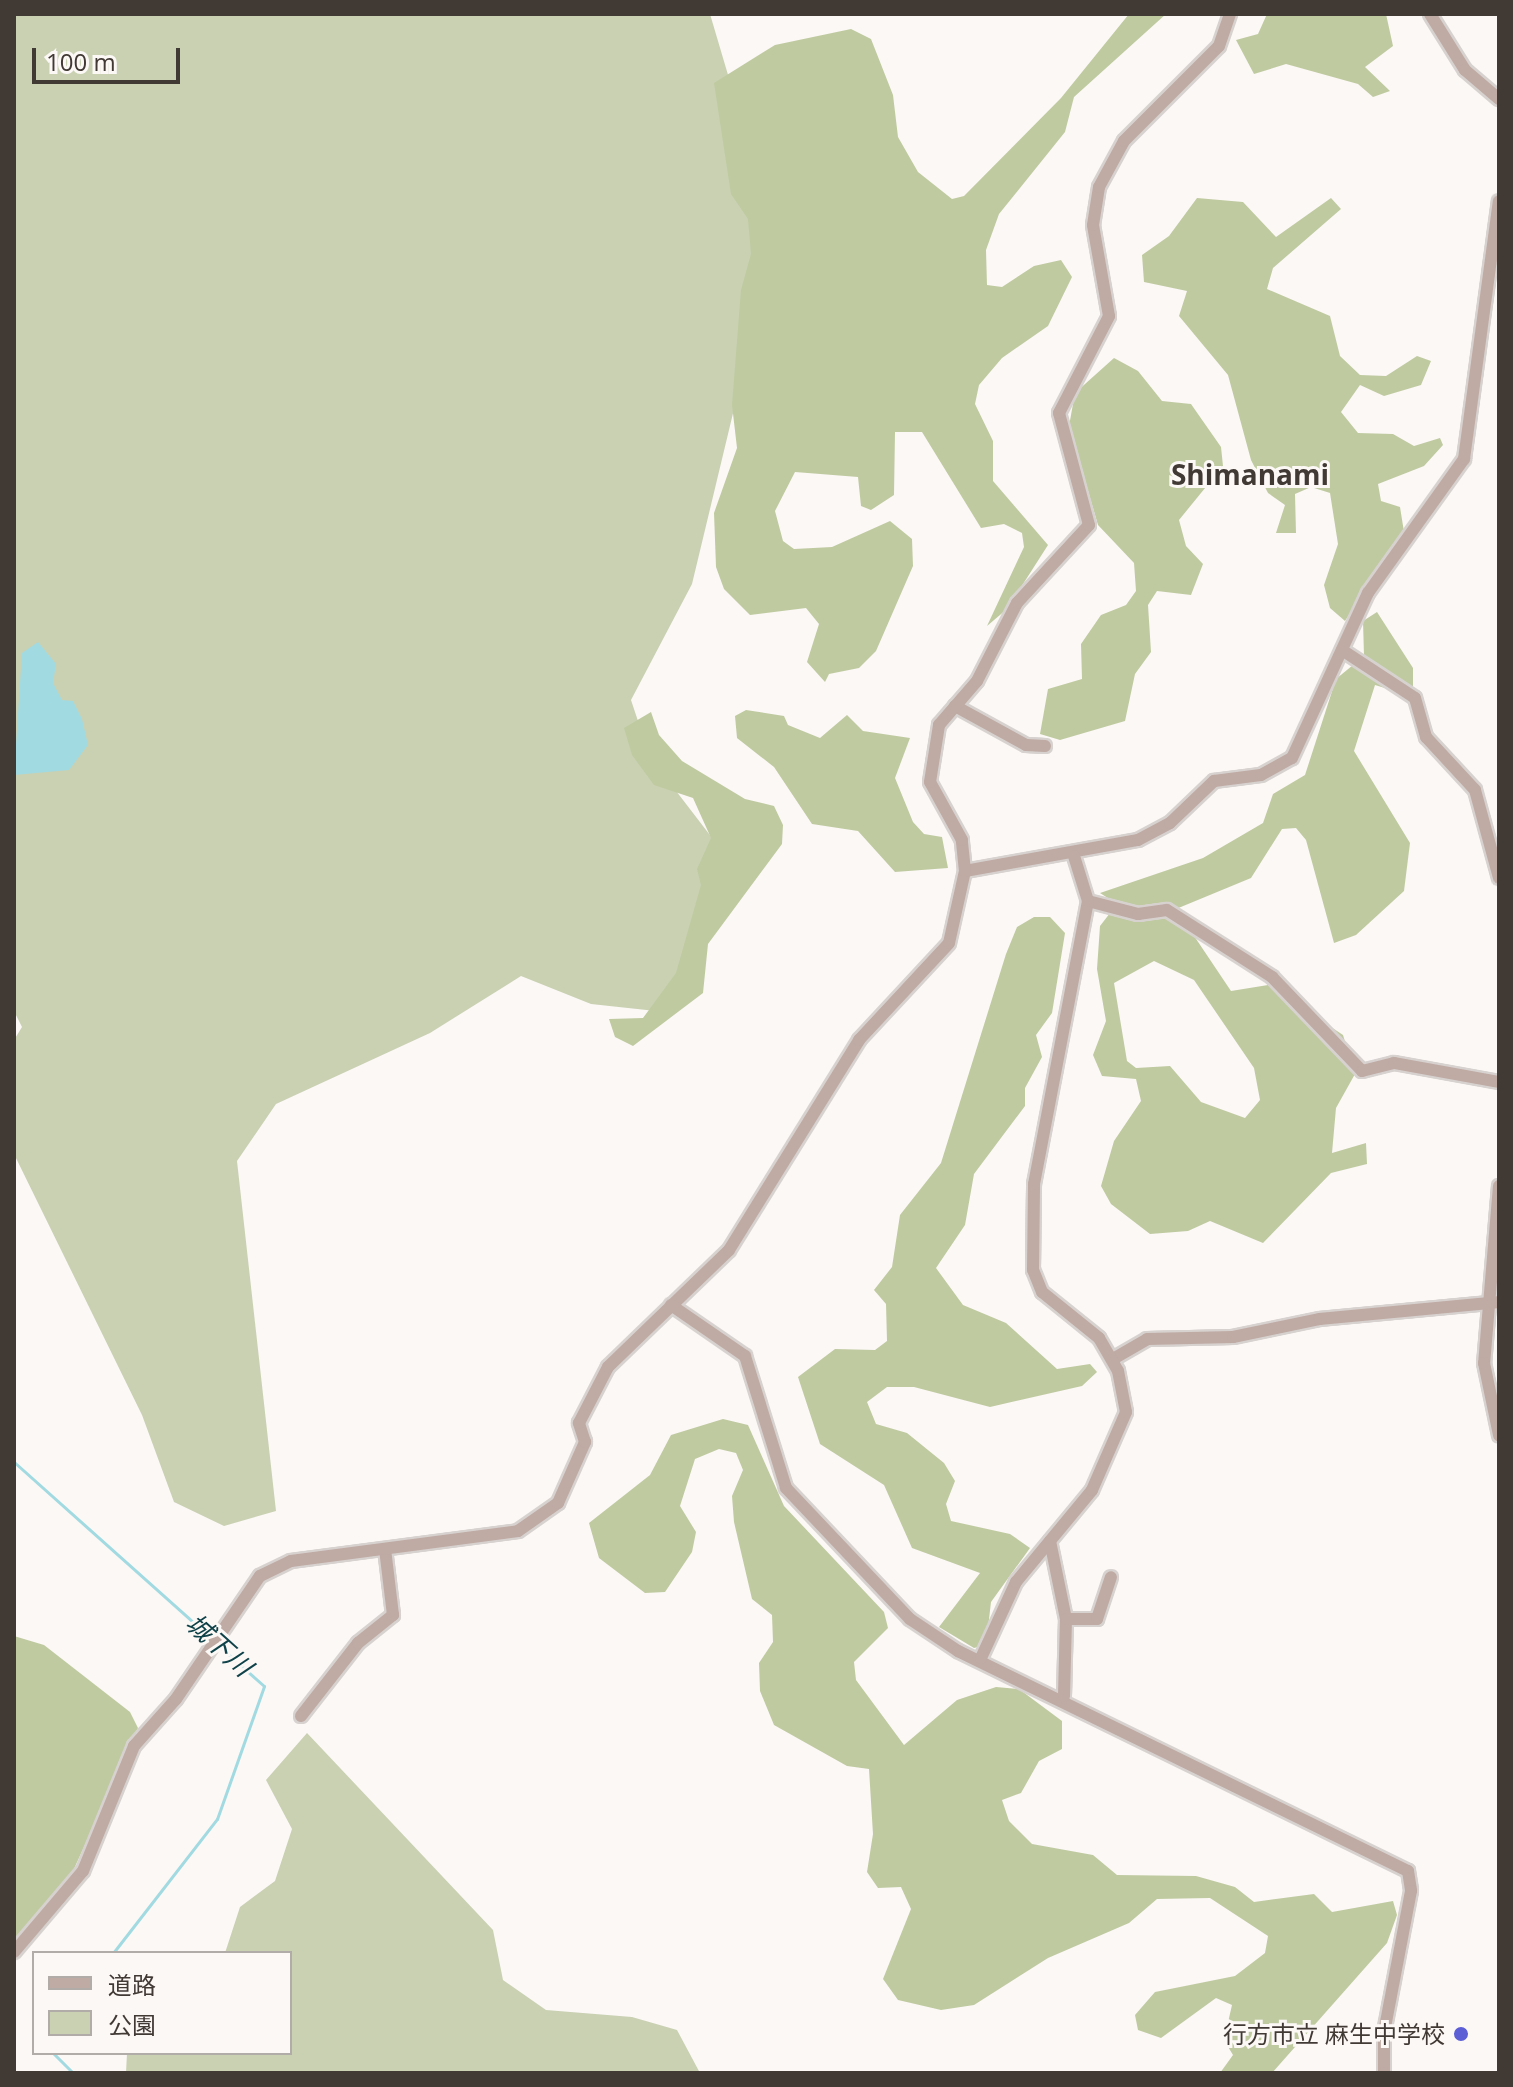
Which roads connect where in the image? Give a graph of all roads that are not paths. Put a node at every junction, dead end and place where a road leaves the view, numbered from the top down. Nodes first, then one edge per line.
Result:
1 (1230, 14) edge
2 (1430, 14) edge
3 (1499, 99) edge
4 (1499, 201) edge
5 (1342, 650) junction
6 (955, 706) junction
7 (1045, 746) dead end
8 (1074, 856) junction
9 (965, 871) junction
10 (1499, 878) edge
11 (1088, 901) junction
12 (1499, 1082) edge
13 (1499, 1186) edge
14 (1493, 1302) edge
15 (671, 1305) junction
16 (1113, 1359) junction
17 (1499, 1435) edge
18 (1050, 1541) junction
19 (385, 1549) junction
20 (1111, 1577) dead end
21 (1066, 1619) junction
22 (981, 1658) junction
23 (1064, 1696) junction
24 (301, 1716) dead end
25 (14, 1952) edge
26 (1384, 2073) edge

1 - 6 street
2 - 3 street
4 - 5 street
5 - 8 street
5 - 10 street
6 - 7 street
6 - 9 street
8 - 9 street
8 - 11 street
9 - 15 street
11 - 12 street
11 - 16 street
13 - 14 street
14 - 16 street
14 - 17 street
15 - 19 street
15 - 22 street
16 - 18 street
18 - 21 street
18 - 22 street
19 - 24 street
19 - 25 street
20 - 21 street
21 - 23 street
22 - 23 street
23 - 26 street

